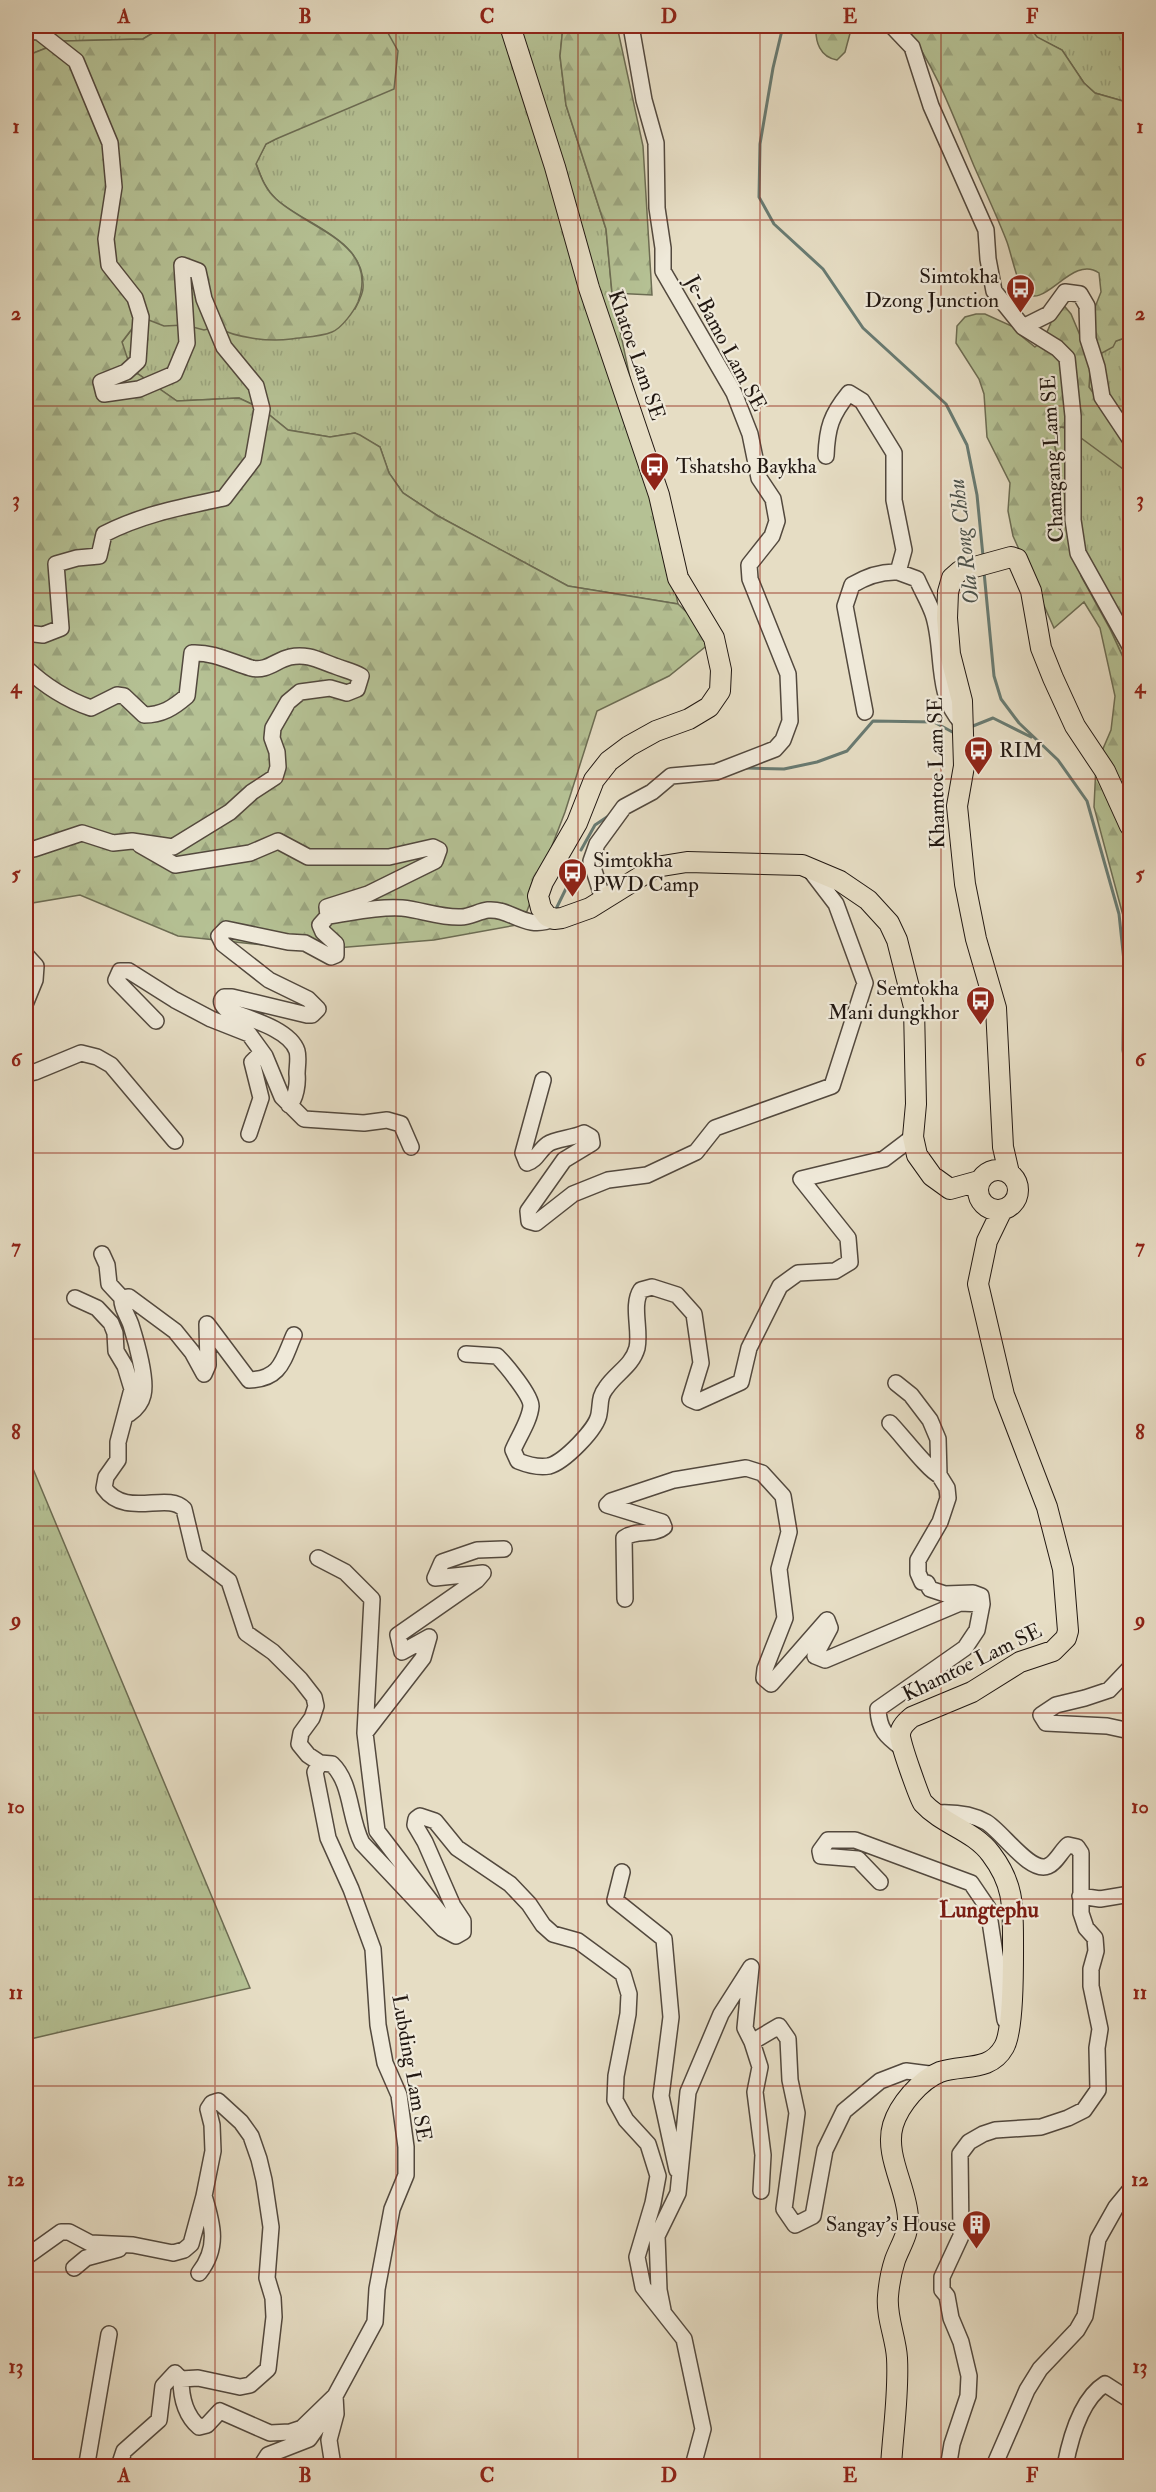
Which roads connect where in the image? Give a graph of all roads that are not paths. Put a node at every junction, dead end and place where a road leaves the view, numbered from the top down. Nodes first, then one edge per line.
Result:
1 (510, 26) edge
2 (632, 26) edge
3 (892, 26) edge
4 (26, 31) edge
5 (1023, 327) junction
6 (1131, 439) edge
7 (826, 456) dead end
8 (898, 572) junction
9 (26, 633) edge
10 (1131, 646) edge
11 (26, 668) edge
12 (865, 712) dead end
13 (962, 723) junction
14 (1131, 826) edge
15 (132, 841) junction
16 (26, 849) edge
17 (802, 865) junction
18 (603, 900) junction
19 (328, 916) junction
20 (554, 919) junction
21 (26, 955) edge
22 (26, 1002) edge
23 (156, 1021) dead end
24 (265, 1056) junction
25 (26, 1074) edge
26 (543, 1080) dead end
27 (289, 1105) junction
28 (249, 1134) dead end
29 (913, 1137) junction
30 (175, 1141) dead end
31 (411, 1147) dead end
32 (992, 1190) junction
33 (102, 1254) dead end
34 (75, 1298) dead end
35 (122, 1298) junction
36 (294, 1335) dead end
37 (466, 1354) dead end
38 (896, 1383) dead end
39 (125, 1418) junction
40 (890, 1423) dead end
41 (939, 1475) junction
42 (504, 1549) dead end
43 (318, 1558) dead end
44 (625, 1599) dead end
45 (982, 1604) junction
46 (1129, 1669) edge
47 (1131, 1731) edge
48 (366, 1733) junction
49 (902, 1748) junction
50 (320, 1763) junction
51 (936, 1813) junction
52 (622, 1872) dead end
53 (880, 1882) dead end
54 (1131, 1894) edge
55 (1080, 1896) junction
56 (450, 1934) junction
57 (1007, 2035) junction
58 (752, 2042) junction
59 (937, 2074) junction
60 (678, 2176) junction
61 (1131, 2190) edge
62 (761, 2191) dead end
63 (204, 2196) junction
64 (133, 2245) junction
65 (26, 2258) edge
66 (74, 2268) dead end
67 (199, 2273) dead end
68 (664, 2313) junction
69 (109, 2334) dead end
70 (181, 2379) junction
71 (335, 2396) junction
72 (1131, 2400) edge
73 (89, 2466) edge
74 (119, 2466) edge
75 (261, 2466) edge
76 (333, 2466) edge
77 (693, 2466) edge
78 (891, 2466) edge
79 (956, 2466) edge
80 (994, 2466) edge
81 (1065, 2466) edge

1 - 20 main road, Khatoe Lam SE
2 - 18 street, Je-Bamo Lam SE
3 - 5 street, Chamgang Lam SE
4 - 9 street
5 - 6 street
5 - 10 street, Chamgang Lam SE
7 - 8 street
8 - 12 street
8 - 13 street
11 - 15 street
13 - 14 main road, Khamtoe Lam SE
13 - 32 main road, Khamtoe Lam SE
15 - 16 street
15 - 19 street
17 - 18 main road
17 - 26 street
17 - 29 main road
18 - 20 main road
19 - 20 street
19 - 27 street
21 - 22 street
23 - 24 street
24 - 27 street
24 - 28 street
25 - 30 street
27 - 31 street
29 - 32 main road
29 - 37 street
32 - 49 main road, Khamtoe Lam SE
33 - 35 street
34 - 39 street
35 - 36 street
35 - 39 street
38 - 41 street
39 - 50 street
40 - 41 street
41 - 45 street
42 - 48 street
43 - 48 street
44 - 45 street
45 - 49 street
46 - 47 street
48 - 56 street
49 - 51 main road
50 - 56 street
50 - 71 street, Lubding Lam SE
51 - 55 street
51 - 57 main road
52 - 60 street
53 - 57 street
54 - 55 street
55 - 79 street
56 - 68 street
57 - 59 main road
58 - 59 street
58 - 60 street
58 - 62 street
59 - 78 main road
60 - 68 street
61 - 80 street
63 - 64 street
63 - 67 street
63 - 70 street
64 - 65 street
64 - 66 street
68 - 77 street
69 - 73 street
70 - 71 street, Lubding Lam SE
70 - 74 street
71 - 75 street
71 - 76 street
72 - 81 street

